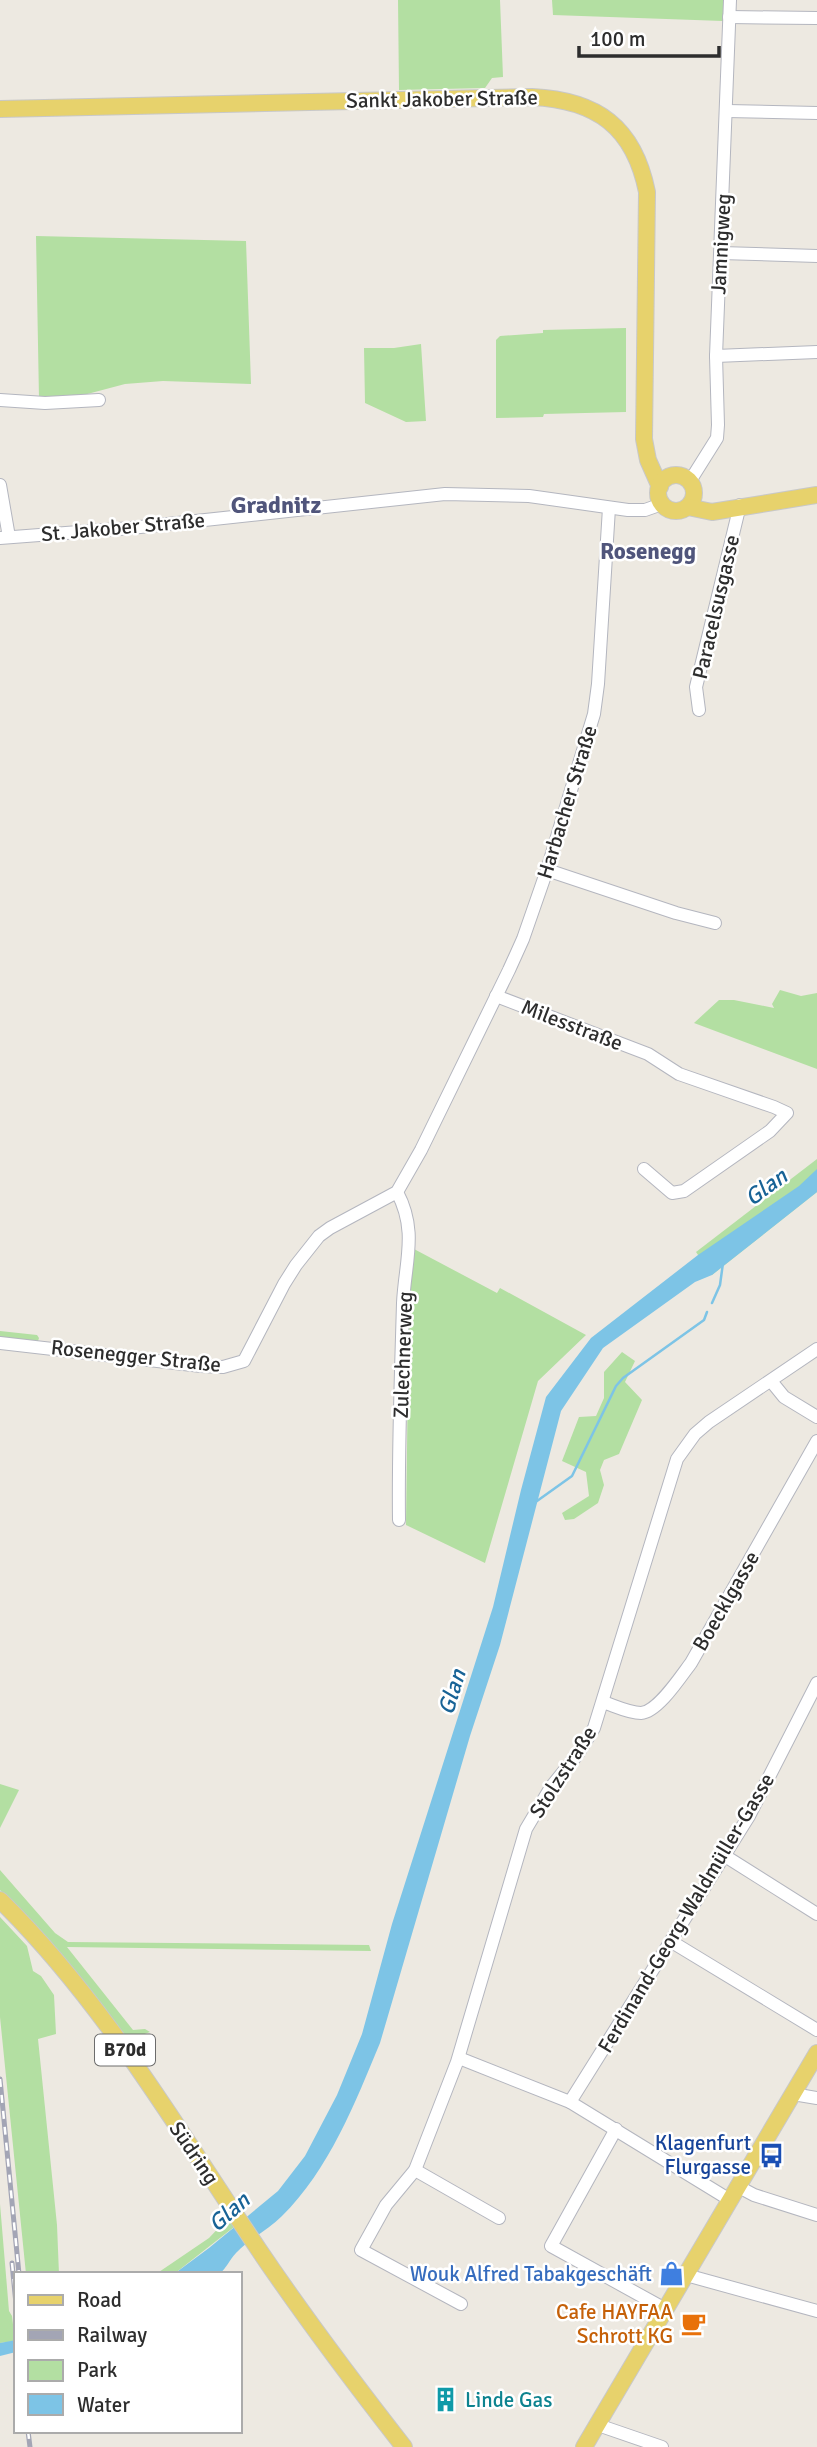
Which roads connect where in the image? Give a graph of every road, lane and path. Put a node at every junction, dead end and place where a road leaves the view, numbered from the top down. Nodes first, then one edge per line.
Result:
1 (730, 0) edge
2 (729, 16) junction
3 (817, 18) edge
4 (0, 109) edge
5 (727, 111) junction
6 (817, 113) edge
7 (721, 253) junction
8 (817, 256) edge
9 (817, 352) edge
10 (716, 356) junction
11 (0, 400) edge
12 (99, 400) dead end
13 (665, 481) junction
14 (0, 485) edge
15 (690, 495) junction
16 (817, 495) edge
17 (662, 504) junction
18 (740, 505) junction
19 (609, 508) junction
20 (5, 537) edge
21 (699, 710) dead end
22 (547, 870) junction
23 (715, 923) dead end
24 (496, 996) junction
25 (644, 1169) dead end
26 (397, 1192) junction
27 (0, 1343) edge
28 (817, 1349) edge
29 (771, 1381) junction
30 (817, 1417) edge
31 (817, 1441) edge
32 (399, 1520) dead end
33 (817, 1683) edge
34 (603, 1702) junction
35 (725, 1856) junction
36 (0, 1900) edge
37 (817, 1914) edge
38 (672, 1942) junction
39 (817, 2031) edge
40 (817, 2053) edge
41 (459, 2059) junction
42 (793, 2094) junction
43 (817, 2098) edge
44 (570, 2102) junction
45 (616, 2129) junction
46 (415, 2170) junction
47 (735, 2194) junction
48 (817, 2215) edge
49 (499, 2218) dead end
50 (686, 2276) junction
51 (461, 2304) dead end
52 (665, 2309) junction
53 (817, 2311) edge
54 (598, 2425) junction
55 (404, 2447) edge
56 (584, 2447) edge
57 (662, 2447) edge

1 - 2 street, Jamnigweg
2 - 3 street
2 - 5 street, Jamnigweg
4 - 13 main road, Sankt Jakober Straße
5 - 6 street
5 - 7 street, Jamnigweg
7 - 8 street
7 - 10 street, Jamnigweg
9 - 10 street
10 - 15 street, Jamnigweg
11 - 12 street
13 - 15 main road
13 - 17 main road, Sankt Jakober Straße
14 - 20 street
15 - 17 main road
15 - 18 main road
16 - 18 main road
17 - 19 street, St. Jakober Straße
18 - 21 street, Paracelsusgasse
19 - 20 street, St. Jakober Straße
19 - 22 street, Harbacher Straße
22 - 23 street
22 - 24 street, Harbacher Straße
24 - 25 street, Milesstraße
24 - 26 street, Harbacher Straße
26 - 27 street, Rosenegger Straße
26 - 32 street, Zulechnerweg
28 - 29 street, Stolzstraße
29 - 30 street
29 - 34 street, Stolzstraße
31 - 34 street, Boecklgasse
33 - 35 street, Ferdinand-Georg-Waldmüller-Gasse
34 - 41 street, Stolzstraße
35 - 37 street
35 - 38 street, Ferdinand-Georg-Waldmüller-Gasse
36 - 55 main road, Südring / B70d
38 - 39 street
38 - 44 street, Ferdinand-Georg-Waldmüller-Gasse
40 - 42 main road
41 - 44 street
41 - 46 street, Stolzstraße
42 - 43 street
42 - 47 main road
44 - 45 street
45 - 47 street
45 - 52 street
46 - 49 street
46 - 51 street, Stolzstraße
47 - 48 street
47 - 50 main road
50 - 52 main road
50 - 53 street
52 - 54 main road
54 - 56 main road
54 - 57 street

